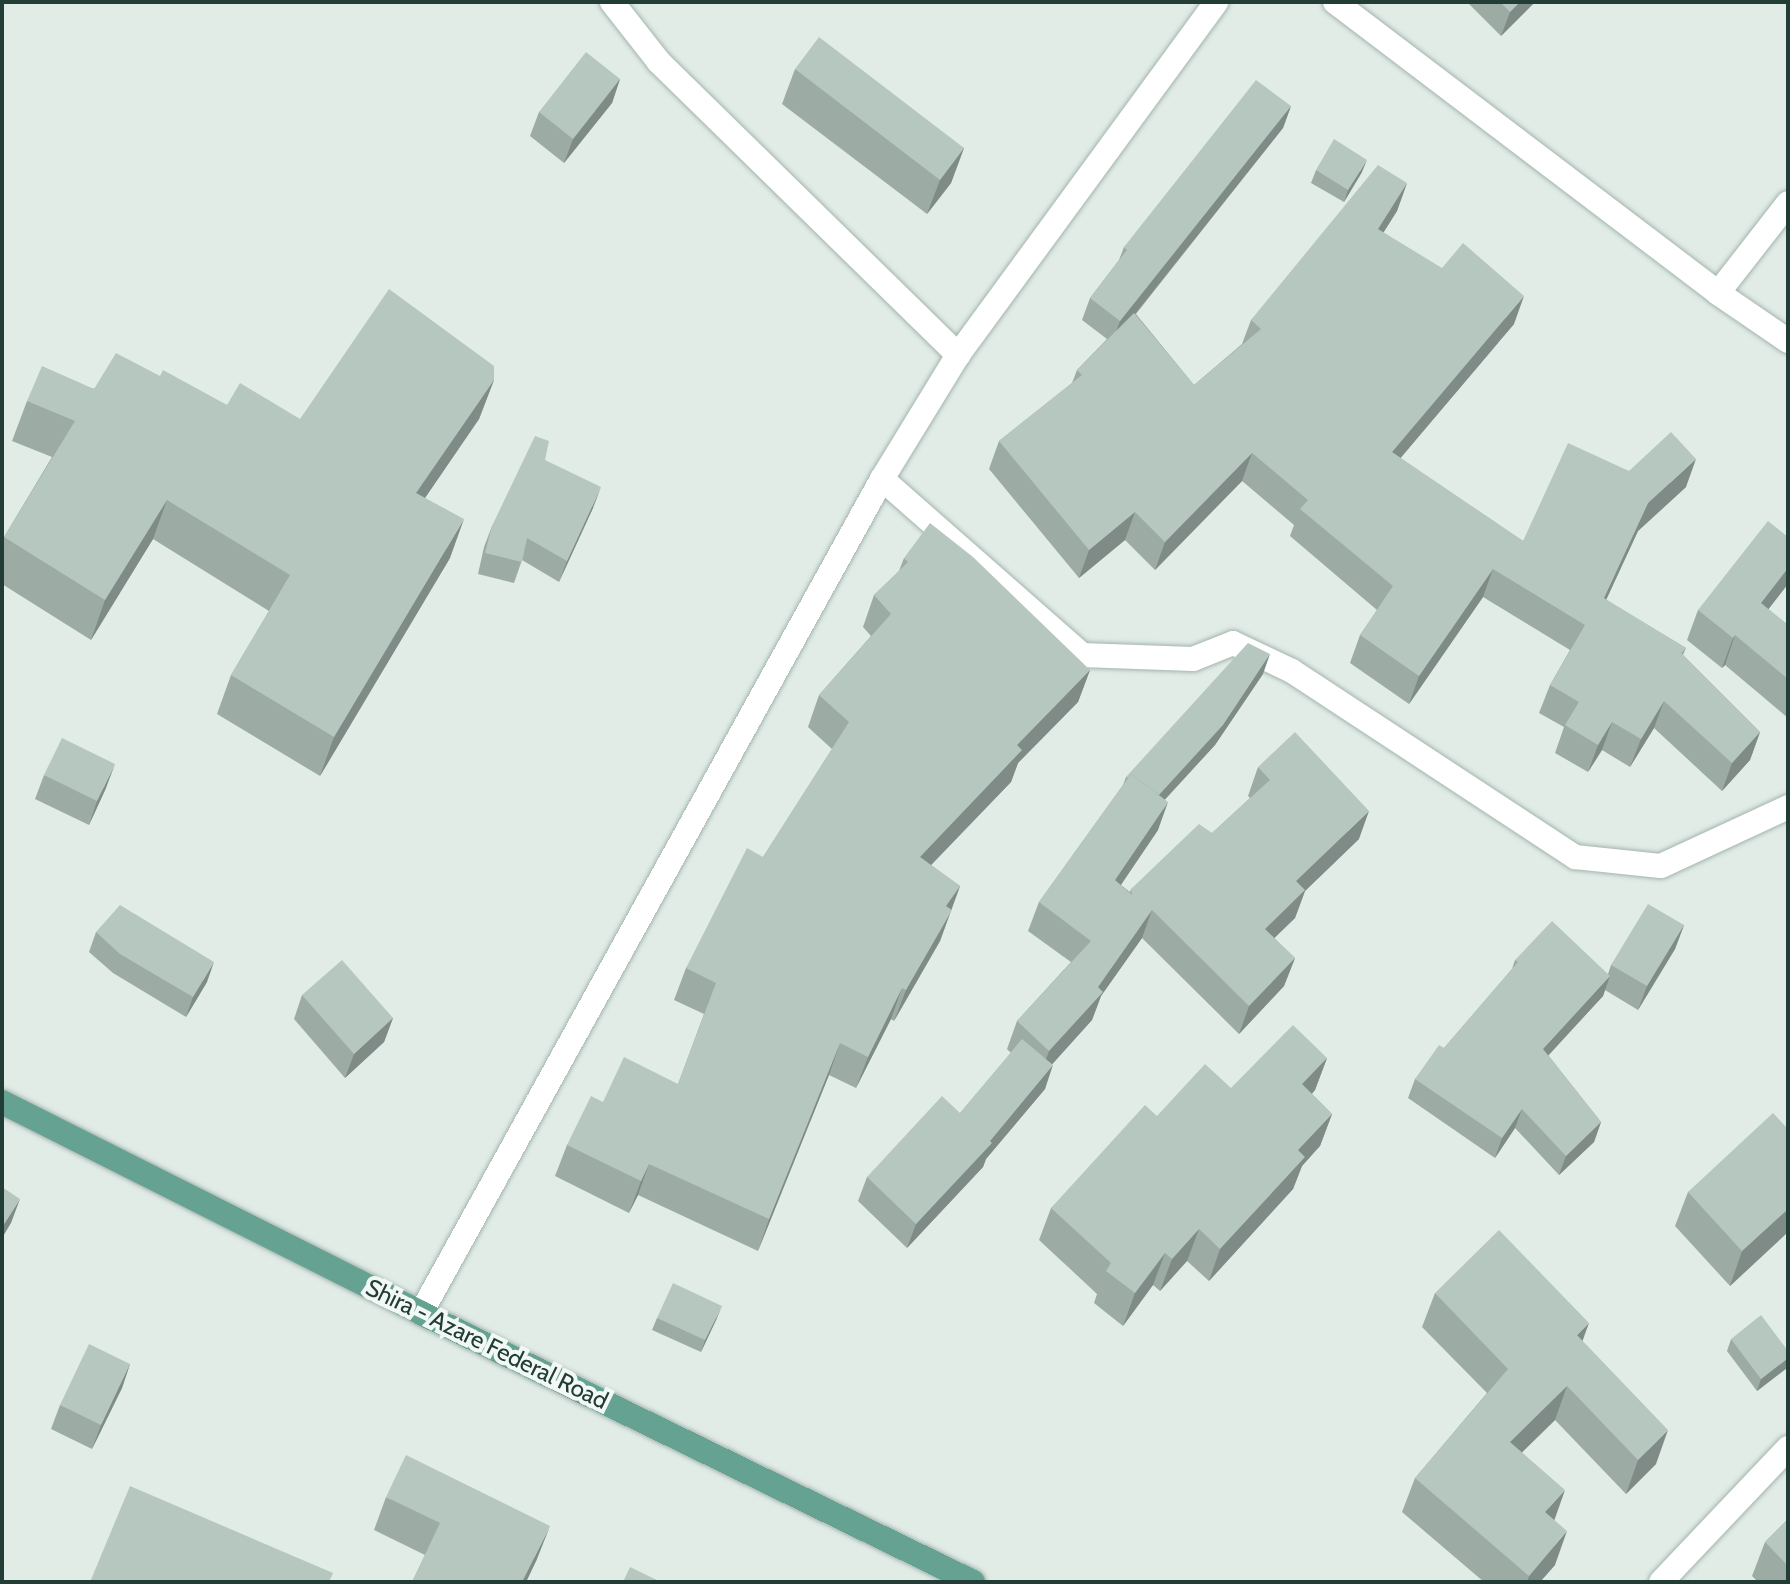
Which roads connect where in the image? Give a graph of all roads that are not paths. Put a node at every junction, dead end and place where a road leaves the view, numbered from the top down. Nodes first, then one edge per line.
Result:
1 (612, 2) edge
2 (1216, 2) edge
3 (1335, 2) edge
4 (1788, 203) edge
5 (1718, 293) junction
6 (1788, 341) edge
7 (958, 355) junction
8 (882, 479) junction
9 (1788, 807) edge
10 (2, 1102) edge
11 (421, 1313) junction
12 (1788, 1448) edge
13 (973, 1582) edge
14 (1661, 1582) edge

1 - 7 street
2 - 7 street
3 - 5 street
4 - 5 street
5 - 6 street
7 - 8 street
8 - 9 street
8 - 11 street
10 - 11 main road, Shira - Azare Federal Road
11 - 13 main road, Shira - Azare Federal Road
12 - 14 street

